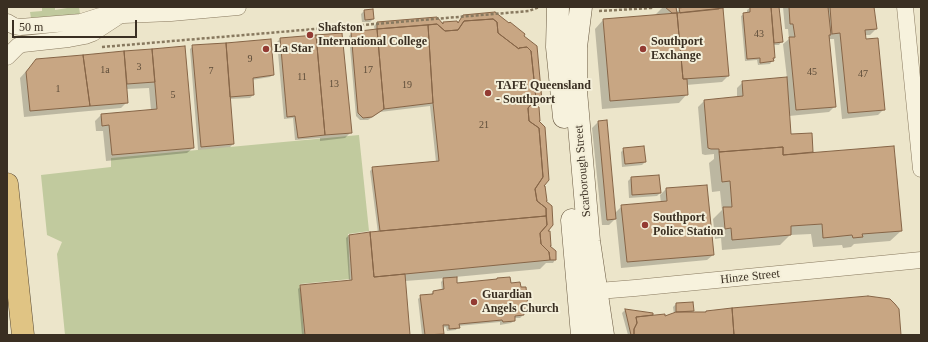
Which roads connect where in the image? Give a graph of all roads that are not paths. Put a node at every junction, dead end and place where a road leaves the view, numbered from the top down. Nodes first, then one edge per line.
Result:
1 (238, 7) edge
2 (558, 7) edge
3 (905, 7) edge
4 (581, 8) edge
5 (121, 16) junction
6 (7, 22) edge
7 (7, 57) edge
8 (921, 169) edge
9 (7, 184) edge
10 (921, 260) edge
11 (588, 291) junction
12 (23, 335) edge
13 (582, 335) edge
14 (603, 335) edge

1 - 5 street
2 - 11 main road, Scarborough Street
3 - 8 street
4 - 11 main road, Scarborough Street
5 - 6 street
5 - 7 street
9 - 12 highway
10 - 11 street, Hinze Street
11 - 13 main road, Scarborough Street
11 - 14 main road, Scarborough Street

